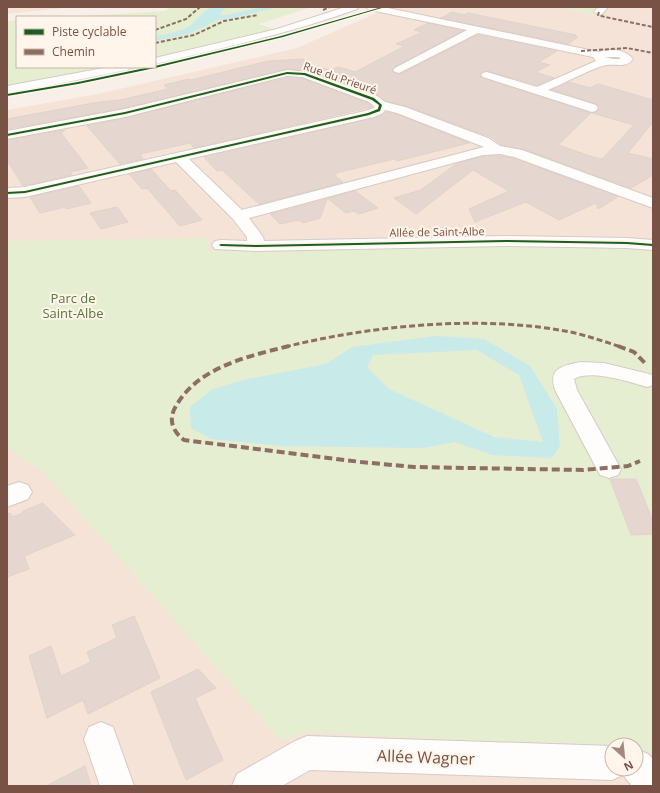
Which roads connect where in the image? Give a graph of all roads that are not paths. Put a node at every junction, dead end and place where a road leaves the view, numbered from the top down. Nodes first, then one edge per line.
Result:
1 (354, 7) edge
2 (370, 7) edge
3 (477, 29) junction
4 (411, 54) dead end
5 (425, 57) junction
6 (156, 61) edge
7 (122, 68) edge
8 (399, 70) dead end
9 (487, 75) dead end
10 (7, 90) edge
11 (537, 91) junction
12 (381, 105) junction
13 (589, 105) dead end
14 (7, 135) edge
15 (496, 150) junction
16 (179, 157) junction
17 (7, 194) edge
18 (653, 204) edge
19 (239, 216) junction
20 (222, 244) dead end
21 (653, 245) edge
22 (256, 246) junction
23 (647, 380) dead end
24 (609, 469) dead end
25 (101, 738) dead end
26 (604, 763) edge
27 (644, 774) edge
28 (653, 782) edge
29 (117, 786) edge
30 (249, 786) edge

1 - 6 street
2 - 3 street
3 - 5 street
3 - 11 street
4 - 5 street
5 - 8 street
7 - 10 street
9 - 11 street
11 - 13 street
12 - 14 street, Rue du Prieuré
12 - 15 street
12 - 16 street, Rue du Prieuré
15 - 18 street
15 - 19 street
16 - 17 street, Rue du Prieuré
16 - 19 street
19 - 22 street
20 - 22 street, Allée de Saint-Albe
21 - 22 street, Allée de Saint-Albe
23 - 24 street
25 - 29 street
26 - 30 street, Allée Wagner
27 - 28 street

